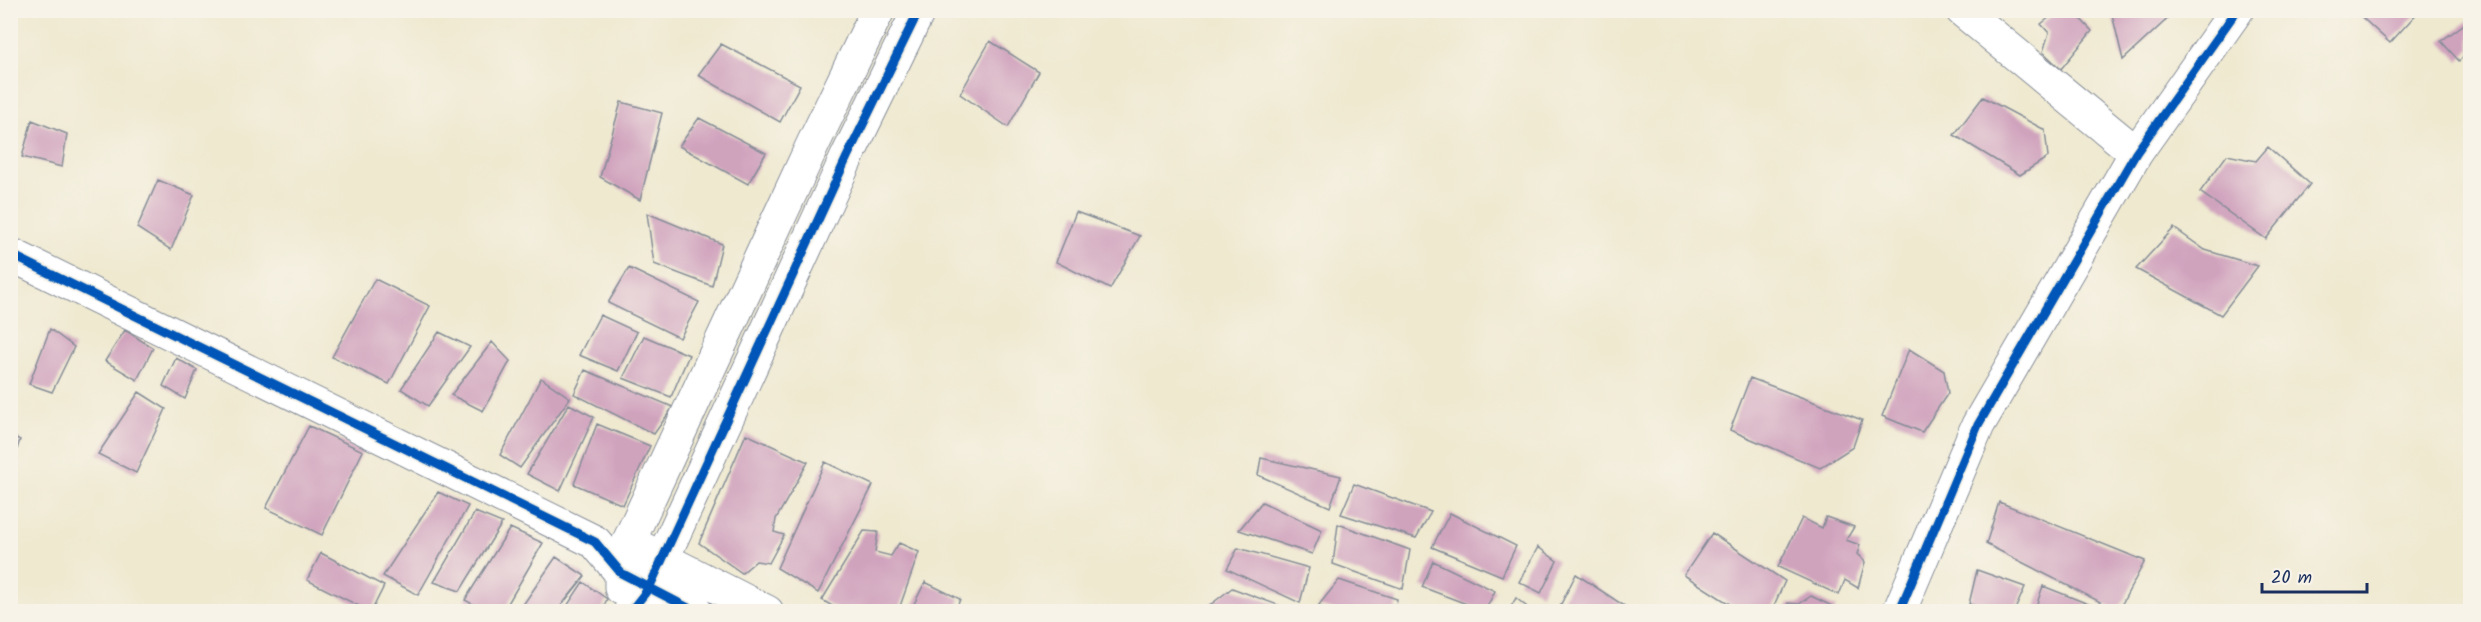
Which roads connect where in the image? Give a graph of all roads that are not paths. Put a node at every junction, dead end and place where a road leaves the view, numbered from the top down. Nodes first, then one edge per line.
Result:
1 (878, 10) edge
2 (919, 10) edge
3 (1962, 10) edge
4 (2237, 10) edge
5 (2136, 153) junction
6 (10, 254) edge
7 (594, 542) junction
8 (629, 542) junction
9 (661, 558) junction
10 (633, 591) edge
11 (623, 612) edge
12 (696, 612) edge
13 (767, 612) edge
14 (1899, 612) edge

1 - 8 street
2 - 9 street
3 - 5 street
4 - 5 street
5 - 14 street
6 - 7 street
7 - 8 street
7 - 10 street
8 - 9 street
8 - 10 street
9 - 10 street
9 - 13 street
10 - 11 street
10 - 12 street

